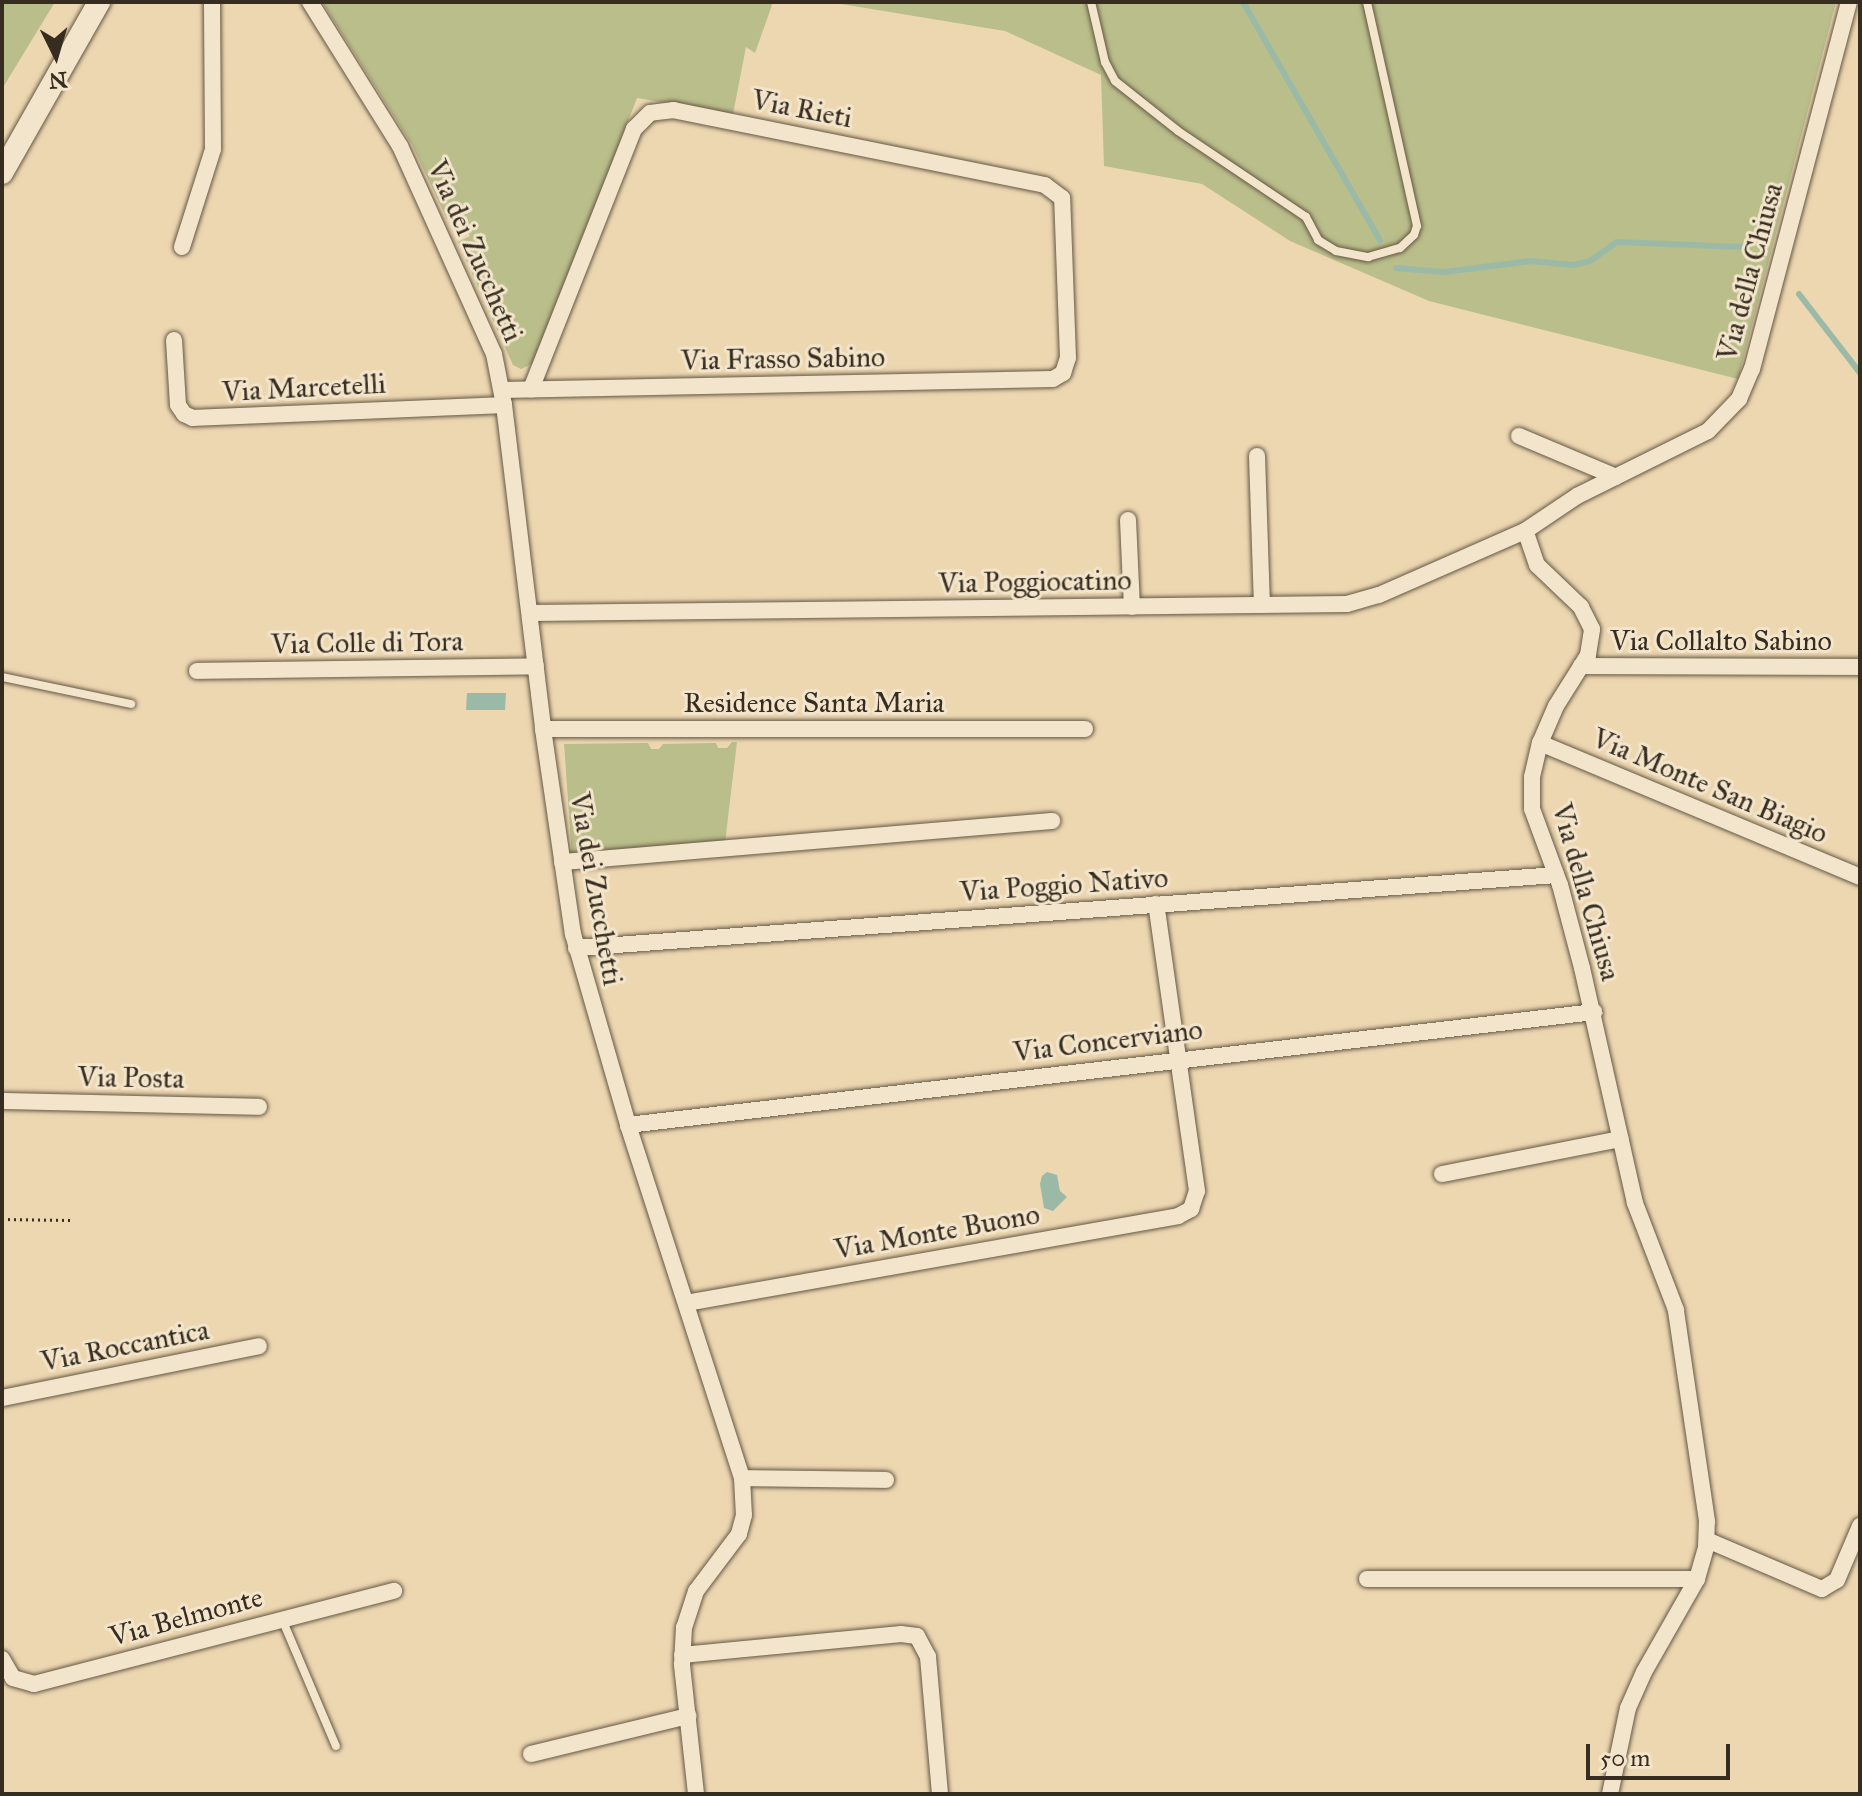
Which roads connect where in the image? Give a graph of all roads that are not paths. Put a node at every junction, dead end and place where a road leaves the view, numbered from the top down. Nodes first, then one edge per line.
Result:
1 (99, 2) edge
2 (212, 2) edge
3 (310, 2) edge
4 (1091, 2) edge
5 (1367, 2) edge
6 (1849, 2) edge
7 (2, 173) edge
8 (182, 247) dead end
9 (174, 340) dead end
10 (1063, 373) joint
11 (531, 389) junction
12 (503, 397) junction
13 (1519, 436) dead end
14 (1257, 456) dead end
15 (1616, 477) junction
16 (1128, 520) dead end
17 (1525, 531) junction
18 (1262, 605) junction
19 (1132, 607) junction
20 (531, 613) junction
21 (536, 666) junction
22 (1581, 666) junction
23 (1860, 667) edge
24 (197, 671) dead end
25 (2, 677) edge
26 (131, 704) dead end
27 (543, 729) junction
28 (1085, 729) dead end
29 (1540, 743) junction
30 (1052, 821) dead end
31 (562, 862) junction
32 (1556, 875) junction
33 (1860, 877) edge
34 (1156, 904) junction
35 (576, 948) junction
36 (1594, 1012) junction
37 (1177, 1058) junction
38 (2, 1101) edge
39 (259, 1107) dead end
40 (628, 1125) junction
41 (1621, 1139) junction
42 (1442, 1174) dead end
43 (686, 1303) junction
44 (259, 1346) dead end
45 (2, 1398) edge
46 (742, 1478) junction
47 (886, 1480) dead end
48 (1860, 1526) edge
49 (1707, 1540) junction
50 (1367, 1579) dead end
51 (1697, 1579) junction
52 (394, 1591) dead end
53 (282, 1619) junction
54 (682, 1655) junction
55 (2, 1659) edge
56 (688, 1716) junction
57 (336, 1746) dead end
58 (531, 1754) dead end
59 (696, 1794) edge
60 (940, 1794) edge
61 (1610, 1794) edge

1 - 7 main road
2 - 8 street
3 - 12 street, Via dei Zucchetti
4 - 5 lane
6 - 15 street, Via della Chiusa
9 - 12 street, Via Marcetelli
10 - 11 street, Via Frasso Sabino
10 - 11 street, Via Rieti
11 - 12 street, Via Frasso Sabino
12 - 20 street, Via dei Zucchetti
13 - 15 street
14 - 18 street
15 - 17 street, Via della Chiusa
16 - 19 street
17 - 18 street, Via Poggiocatino
17 - 22 street, Via della Chiusa
18 - 19 street, Via Poggiocatino
19 - 20 street, Via Poggiocatino
20 - 21 street, Via dei Zucchetti
21 - 24 street, Via Colle di Tora
21 - 27 street, Via dei Zucchetti
22 - 23 street, Via Collalto Sabino
22 - 29 street, Via della Chiusa
25 - 26 lane
27 - 28 street, Residence Santa Maria
27 - 31 street, Via dei Zucchetti
29 - 32 street, Via della Chiusa
29 - 33 street, Via Monte San Biagio
30 - 31 street
31 - 35 street, Via dei Zucchetti
32 - 34 street, Via Poggio Nativo
32 - 36 street, Via della Chiusa
34 - 35 street, Via Poggio Nativo
34 - 37 street
35 - 40 street, Via dei Zucchetti
36 - 37 street, Via Concerviano
36 - 41 street, Via della Chiusa
37 - 40 street, Via Concerviano
37 - 43 street, Via Monte Buono
38 - 39 street, Via Posta
40 - 43 street, Via dei Zucchetti
41 - 42 street
41 - 49 street, Via della Chiusa
43 - 46 street, Via dei Zucchetti
44 - 45 street, Via Roccantica
46 - 47 street
46 - 54 street, Via dei Zucchetti
48 - 49 street
49 - 51 street, Via della Chiusa
50 - 51 street
51 - 61 street, Via della Chiusa
52 - 53 street, Via Belmonte
53 - 55 street, Via Belmonte
53 - 57 lane
54 - 56 street, Via dei Zucchetti
54 - 60 street
56 - 58 street
56 - 59 street, Via dei Zucchetti

